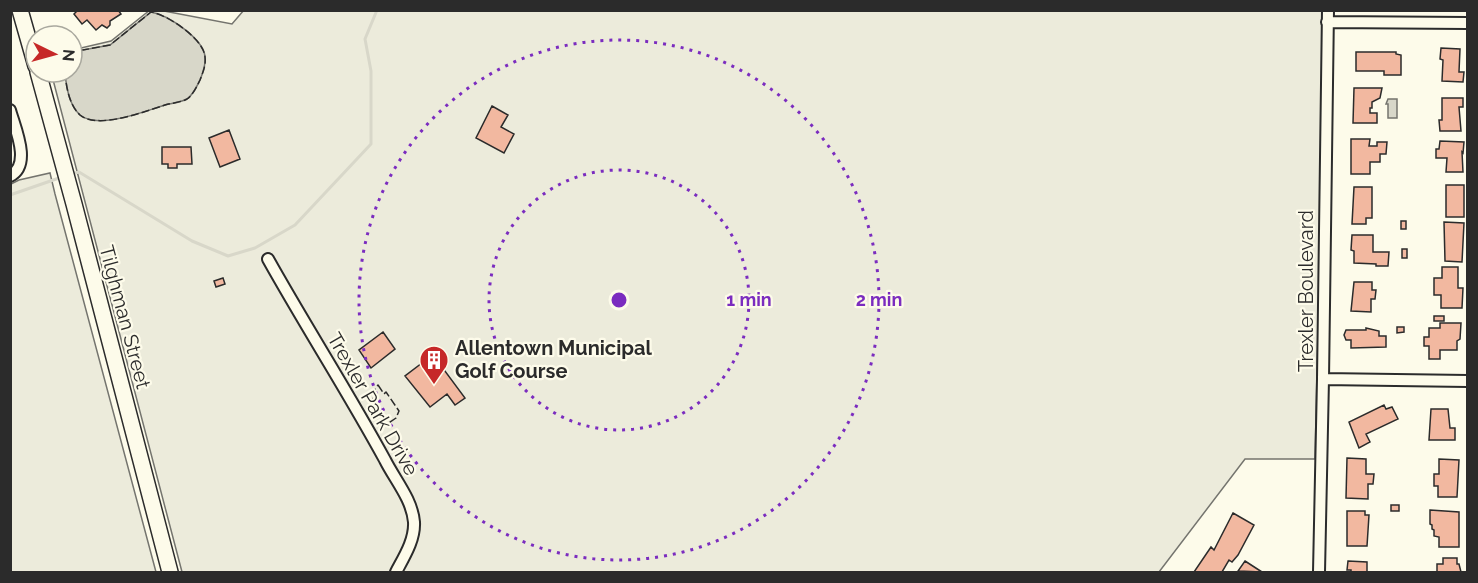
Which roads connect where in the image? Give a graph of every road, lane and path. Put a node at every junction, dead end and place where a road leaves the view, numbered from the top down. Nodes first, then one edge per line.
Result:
1 (1328, 10) edge
2 (1327, 22) junction
3 (1467, 23) edge
4 (41, 84) edge
5 (10, 110) edge
6 (10, 176) edge
7 (268, 259) dead end
8 (1323, 379) junction
9 (1467, 381) edge
10 (170, 573) edge
11 (396, 573) edge
12 (1319, 573) edge

1 - 2 street, Trexler Boulevard
2 - 3 street
2 - 8 street, Trexler Boulevard
4 - 10 main road, Tilghman Street
5 - 6 street
7 - 11 street, Trexler Park Drive
8 - 9 street
8 - 12 street, Trexler Boulevard

